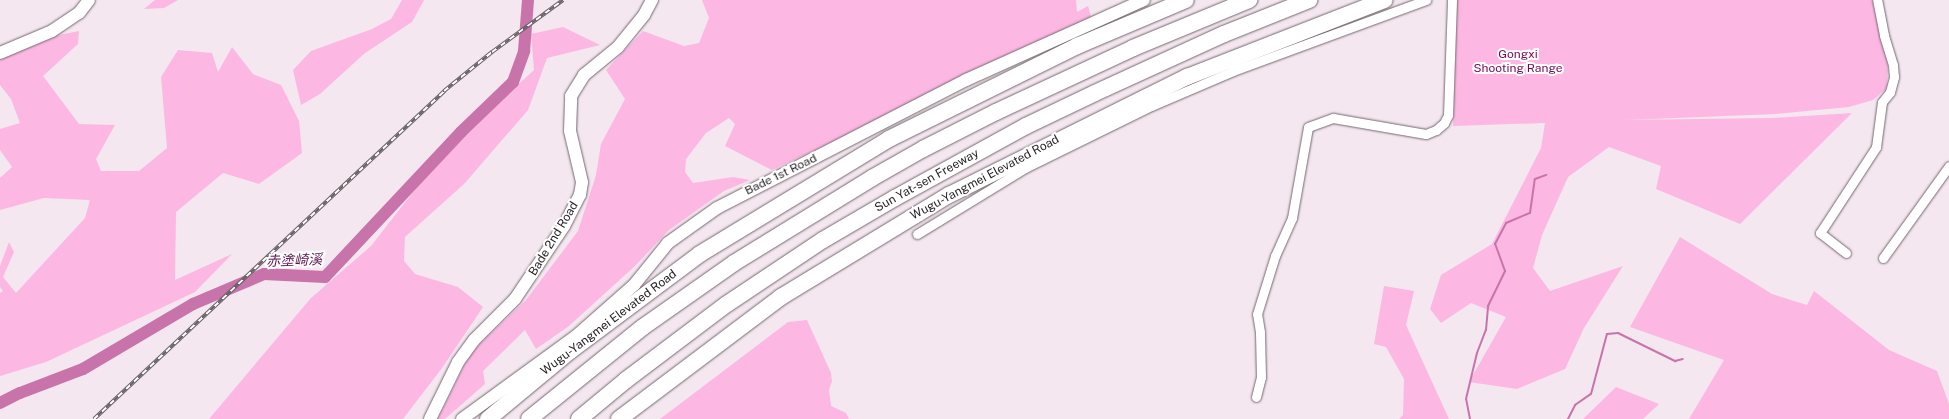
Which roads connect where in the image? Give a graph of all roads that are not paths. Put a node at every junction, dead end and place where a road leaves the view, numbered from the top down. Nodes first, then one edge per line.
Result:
1 (89, 0) edge
2 (652, 0) edge
3 (1144, 0) edge
4 (1186, 0) edge
5 (1249, 0) edge
6 (1309, 0) edge
7 (1385, 0) edge
8 (1426, 0) edge
9 (1452, 0) edge
10 (1877, 0) edge
11 (0, 53) edge
12 (1949, 166) edge
13 (917, 234) dead end
14 (1846, 253) dead end
15 (1883, 258) dead end
16 (1256, 396) dead end
17 (430, 419) edge
18 (462, 419) edge
19 (488, 419) edge
20 (529, 419) edge
21 (579, 419) edge
22 (619, 419) edge

1 - 11 street
2 - 17 street, Bade 2nd Road
3 - 18 street, Bade 1st Road
4 - 19 highway, Wugu-Yangmei Elevated Road
5 - 20 highway
6 - 21 highway, Sun Yat-sen Freeway
7 - 22 highway, Wugu-Yangmei Elevated Road
8 - 13 street
9 - 16 street
10 - 14 street
12 - 15 street

